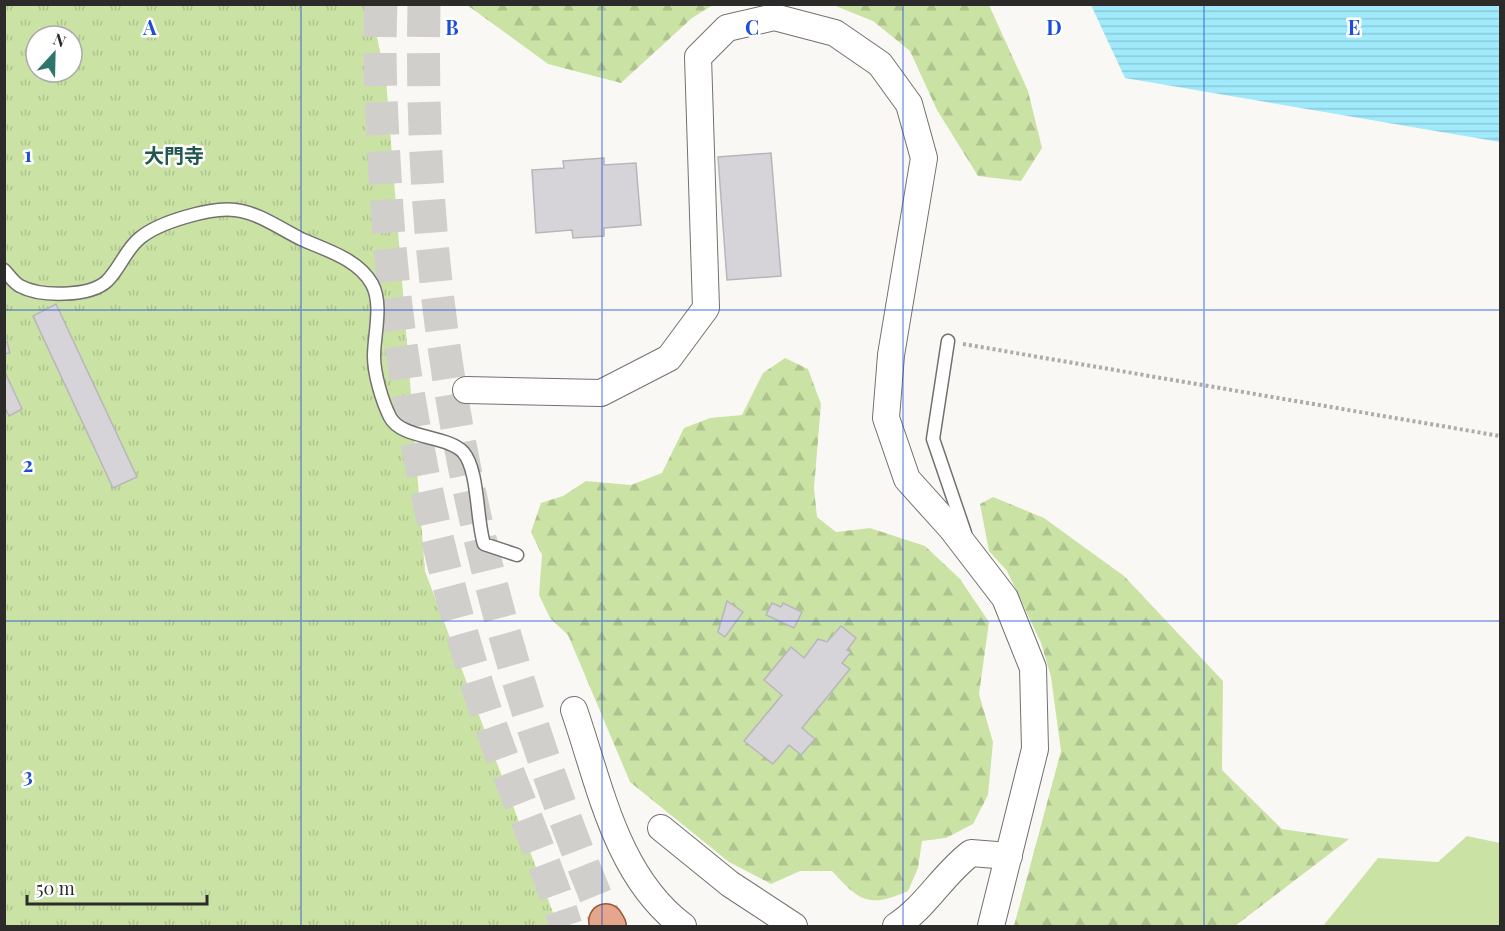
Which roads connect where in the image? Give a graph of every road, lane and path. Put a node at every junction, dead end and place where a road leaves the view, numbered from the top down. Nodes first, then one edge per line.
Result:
1 (4, 270) edge
2 (948, 341) joint
3 (466, 390) dead end
4 (1500, 436) edge
5 (517, 555) dead end
6 (973, 557) junction
7 (574, 710) dead end
8 (661, 828) dead end
9 (1009, 856) junction
10 (683, 927) edge
11 (794, 927) edge
12 (896, 927) edge
13 (991, 927) edge

1 - 5 lane
2 - 4 path
2 - 6 lane
3 - 6 street
6 - 9 street
7 - 10 street
8 - 11 street
9 - 12 street
9 - 13 street

